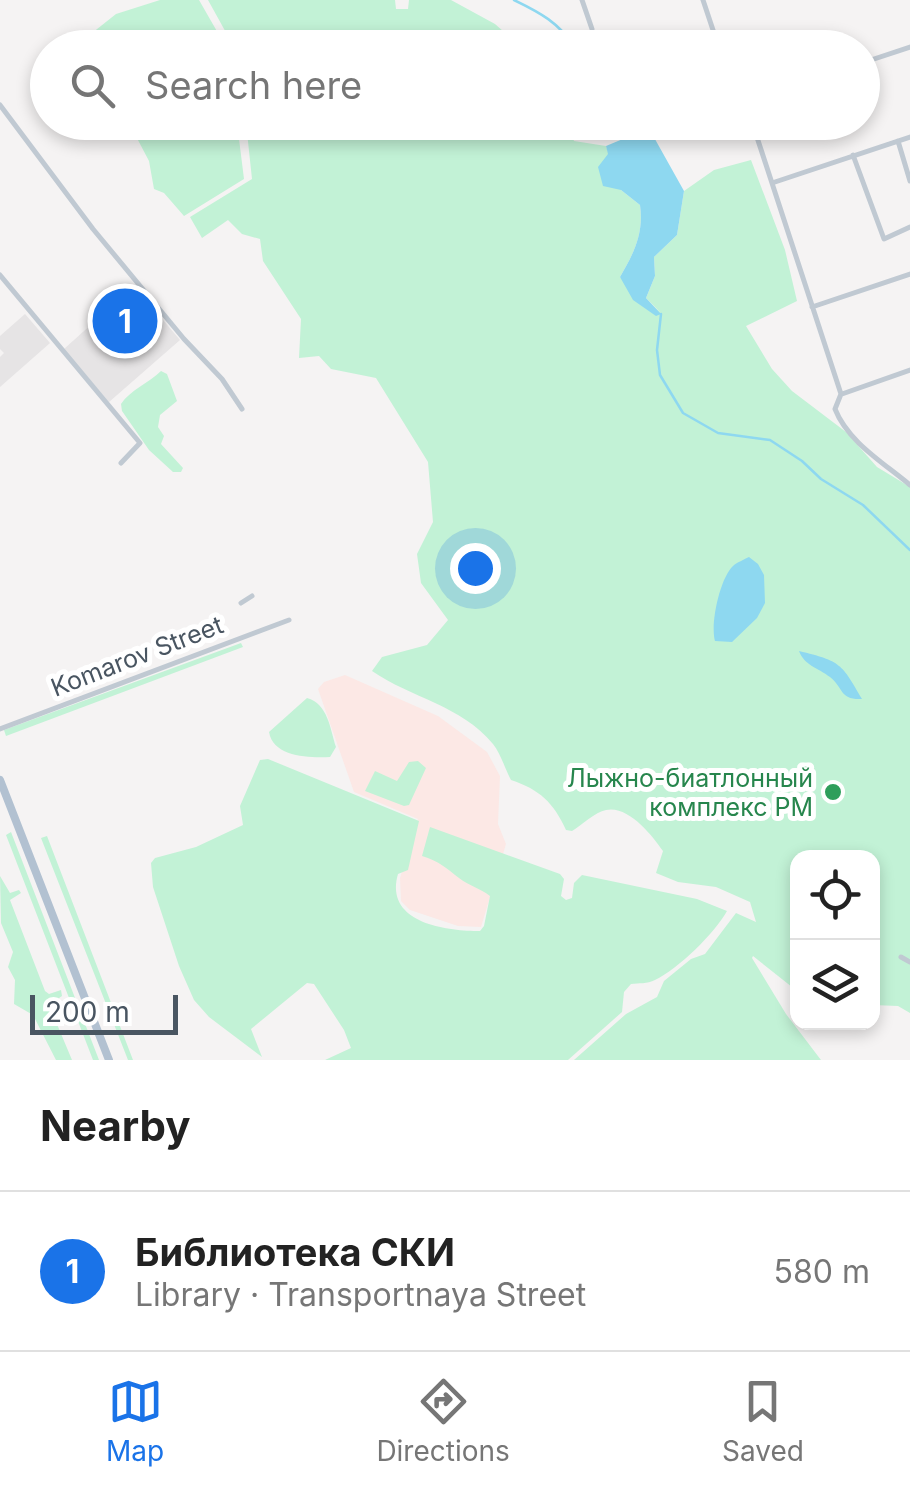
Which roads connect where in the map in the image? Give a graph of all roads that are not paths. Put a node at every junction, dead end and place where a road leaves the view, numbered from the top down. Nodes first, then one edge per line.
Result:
1 (582, 0) edge
2 (703, 0) edge
3 (592, 29) dead end
4 (713, 30) edge
5 (910, 47) edge
6 (880, 57) edge
7 (0, 105) edge
8 (910, 137) edge
9 (758, 140) edge
10 (898, 140) junction
11 (853, 155) junction
12 (910, 181) edge
13 (772, 183) junction
14 (910, 227) edge
15 (910, 274) edge
16 (0, 276) edge
17 (812, 308) junction
18 (907, 373) edge
19 (841, 394) junction
20 (242, 409) dead end
21 (121, 463) dead end
22 (910, 485) edge
23 (252, 596) dead end
24 (241, 603) dead end
25 (288, 620) dead end
26 (0, 728) edge
27 (0, 780) edge
28 (901, 956) dead end
29 (910, 962) edge
30 (108, 1060) edge

1 - 3 street
2 - 4 street
5 - 6 street
7 - 20 street
8 - 10 street
9 - 13 street
10 - 11 street
10 - 12 street
11 - 13 street
11 - 14 street
13 - 17 street
15 - 17 street
16 - 21 street
17 - 19 street
18 - 19 street
19 - 22 street
23 - 24 street
25 - 26 street, Komarov Street
27 - 30 main road
28 - 29 street

